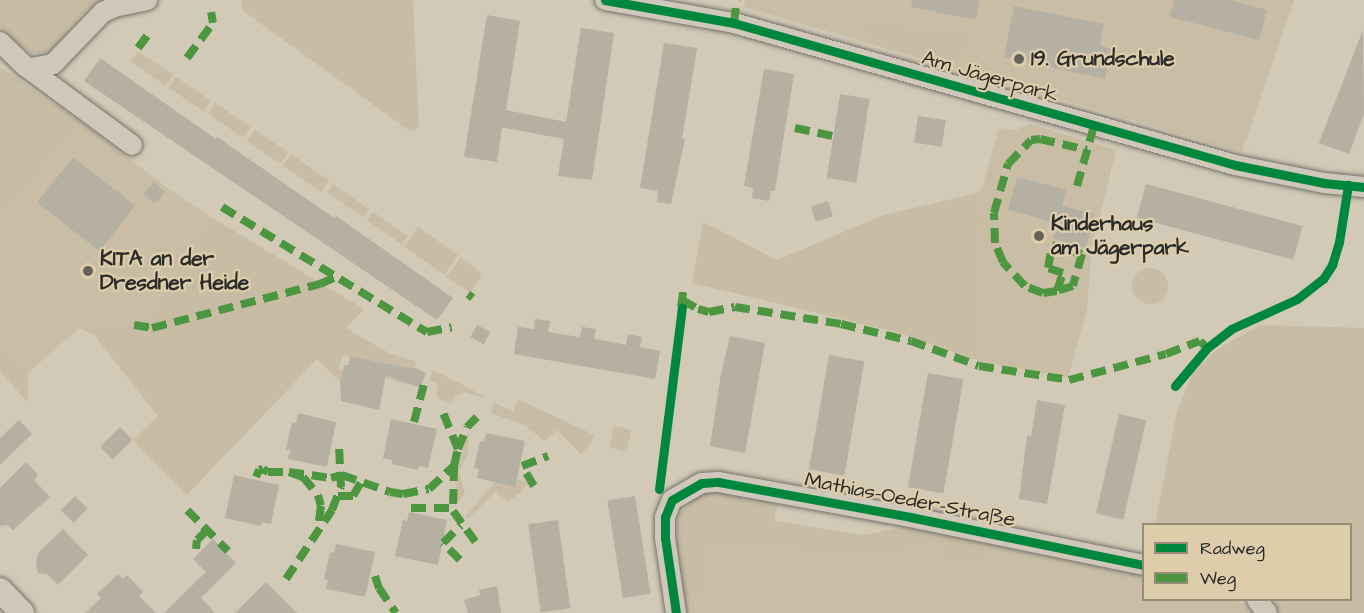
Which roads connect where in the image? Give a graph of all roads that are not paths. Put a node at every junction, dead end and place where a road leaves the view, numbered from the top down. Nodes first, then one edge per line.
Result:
1 (147, 0) edge
2 (605, 0) edge
3 (0, 42) edge
4 (31, 68) junction
5 (132, 145) dead end
6 (1364, 187) edge
7 (1142, 565) edge
8 (0, 590) edge
9 (1258, 601) edge
10 (22, 613) edge
11 (676, 613) edge
12 (1267, 613) edge

1 - 4 street
2 - 6 street, Am Jägerpark
3 - 4 street
4 - 5 street
7 - 11 street, Mathias-Oeder-Straße
8 - 10 street
9 - 12 street

